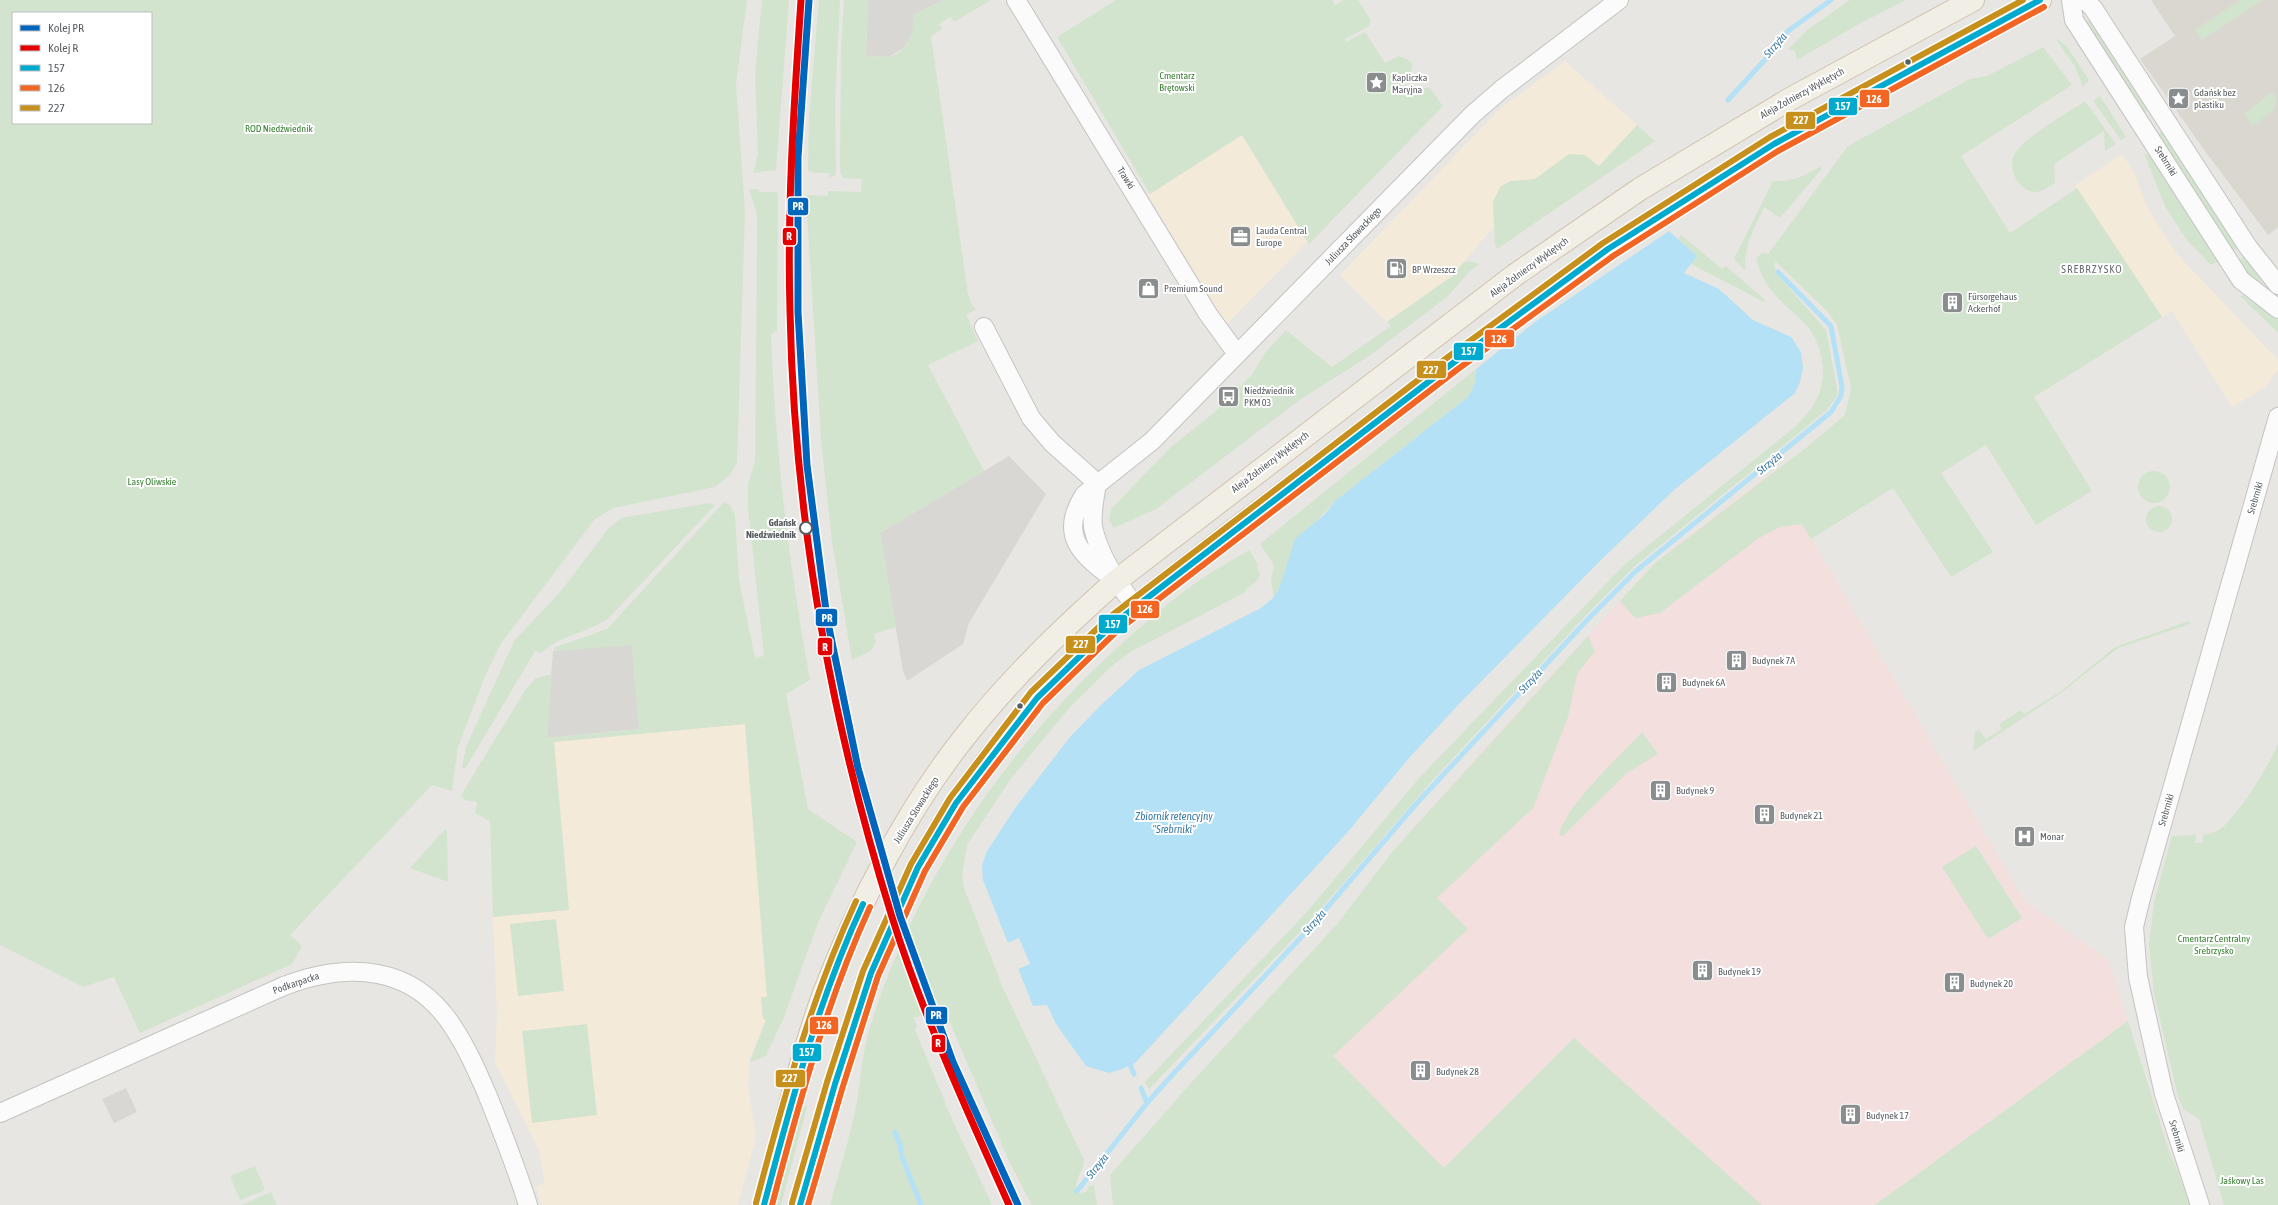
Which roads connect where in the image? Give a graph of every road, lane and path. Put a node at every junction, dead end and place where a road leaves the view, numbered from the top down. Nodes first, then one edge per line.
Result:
1 (1016, 0) edge
2 (1619, 0) edge
3 (1973, 0) edge
4 (2040, 0) edge
5 (2071, 0) edge
6 (2085, 0) edge
7 (2166, 120) junction
8 (2147, 132) junction
9 (2273, 267) edge
10 (2278, 285) edge
11 (2278, 309) edge
12 (984, 328) dead end
13 (1237, 354) junction
14 (2278, 417) edge
15 (1097, 484) junction
16 (1116, 581) junction
17 (1135, 606) junction
18 (0, 1113) edge
19 (528, 1205) edge
20 (764, 1205) edge
21 (800, 1205) edge
22 (2200, 1205) edge

1 - 13 street, Trawki
2 - 13 street, Juliusza Słowackiego
3 - 16 main road, Aleja Żołnierzy Wyklętych
4 - 17 main road
5 - 8 street, Srebrniki
6 - 7 street
7 - 8 street
7 - 9 street
8 - 11 street, Srebrniki
9 - 10 street
12 - 15 street
13 - 15 street, Juliusza Słowackiego
14 - 22 street, Srebrniki
15 - 16 street
16 - 17 street
16 - 20 main road, Juliusza Słowackiego
17 - 21 main road
18 - 19 street, Podkarpacka

